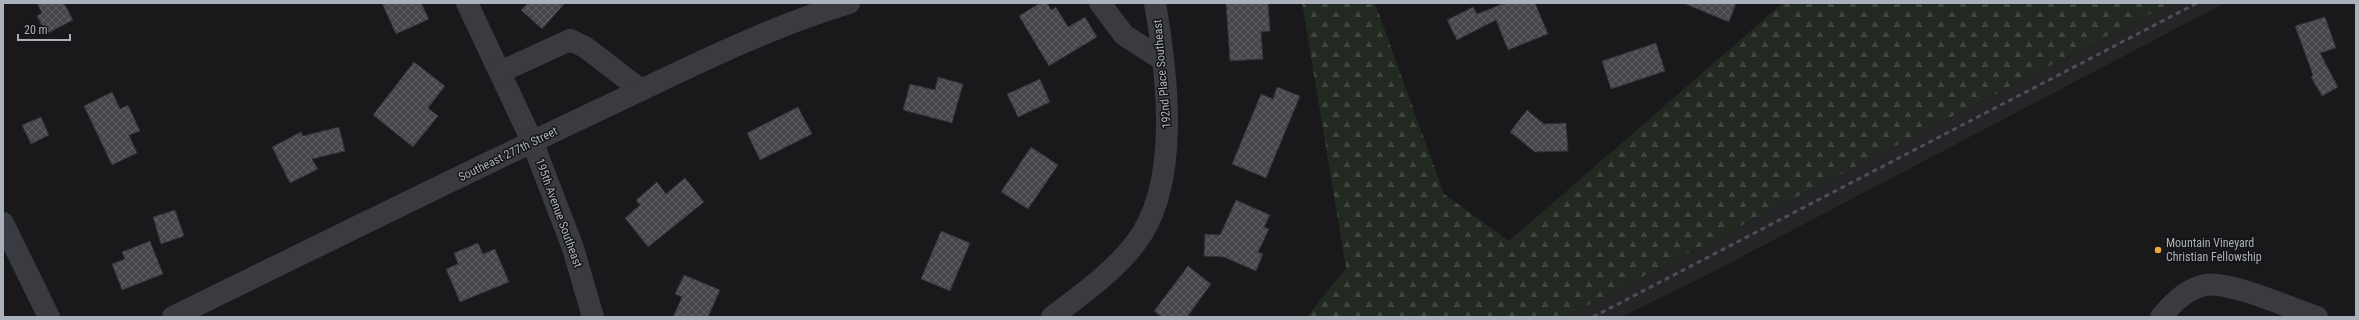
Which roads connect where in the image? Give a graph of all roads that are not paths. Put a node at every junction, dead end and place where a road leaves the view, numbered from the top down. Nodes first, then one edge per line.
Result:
1 (467, 3) edge
2 (849, 3) edge
3 (1100, 3) edge
4 (1155, 3) edge
5 (1163, 60) junction
6 (500, 72) junction
7 (641, 90) junction
8 (532, 141) junction
9 (3, 223) edge
10 (49, 317) edge
11 (173, 317) edge
12 (593, 317) edge
13 (1052, 317) edge
14 (2161, 317) edge
15 (2317, 317) edge

1 - 6 street, 195th Avenue Southeast
2 - 7 street, Southeast 277th Street
3 - 5 street
4 - 5 street, 192nd Place Southeast
5 - 13 street, 192nd Place Southeast
6 - 7 street
6 - 8 street, 195th Avenue Southeast
7 - 8 street, Southeast 277th Street
8 - 11 street, Southeast 277th Street
8 - 12 street, 195th Avenue Southeast
9 - 10 street
14 - 15 street

